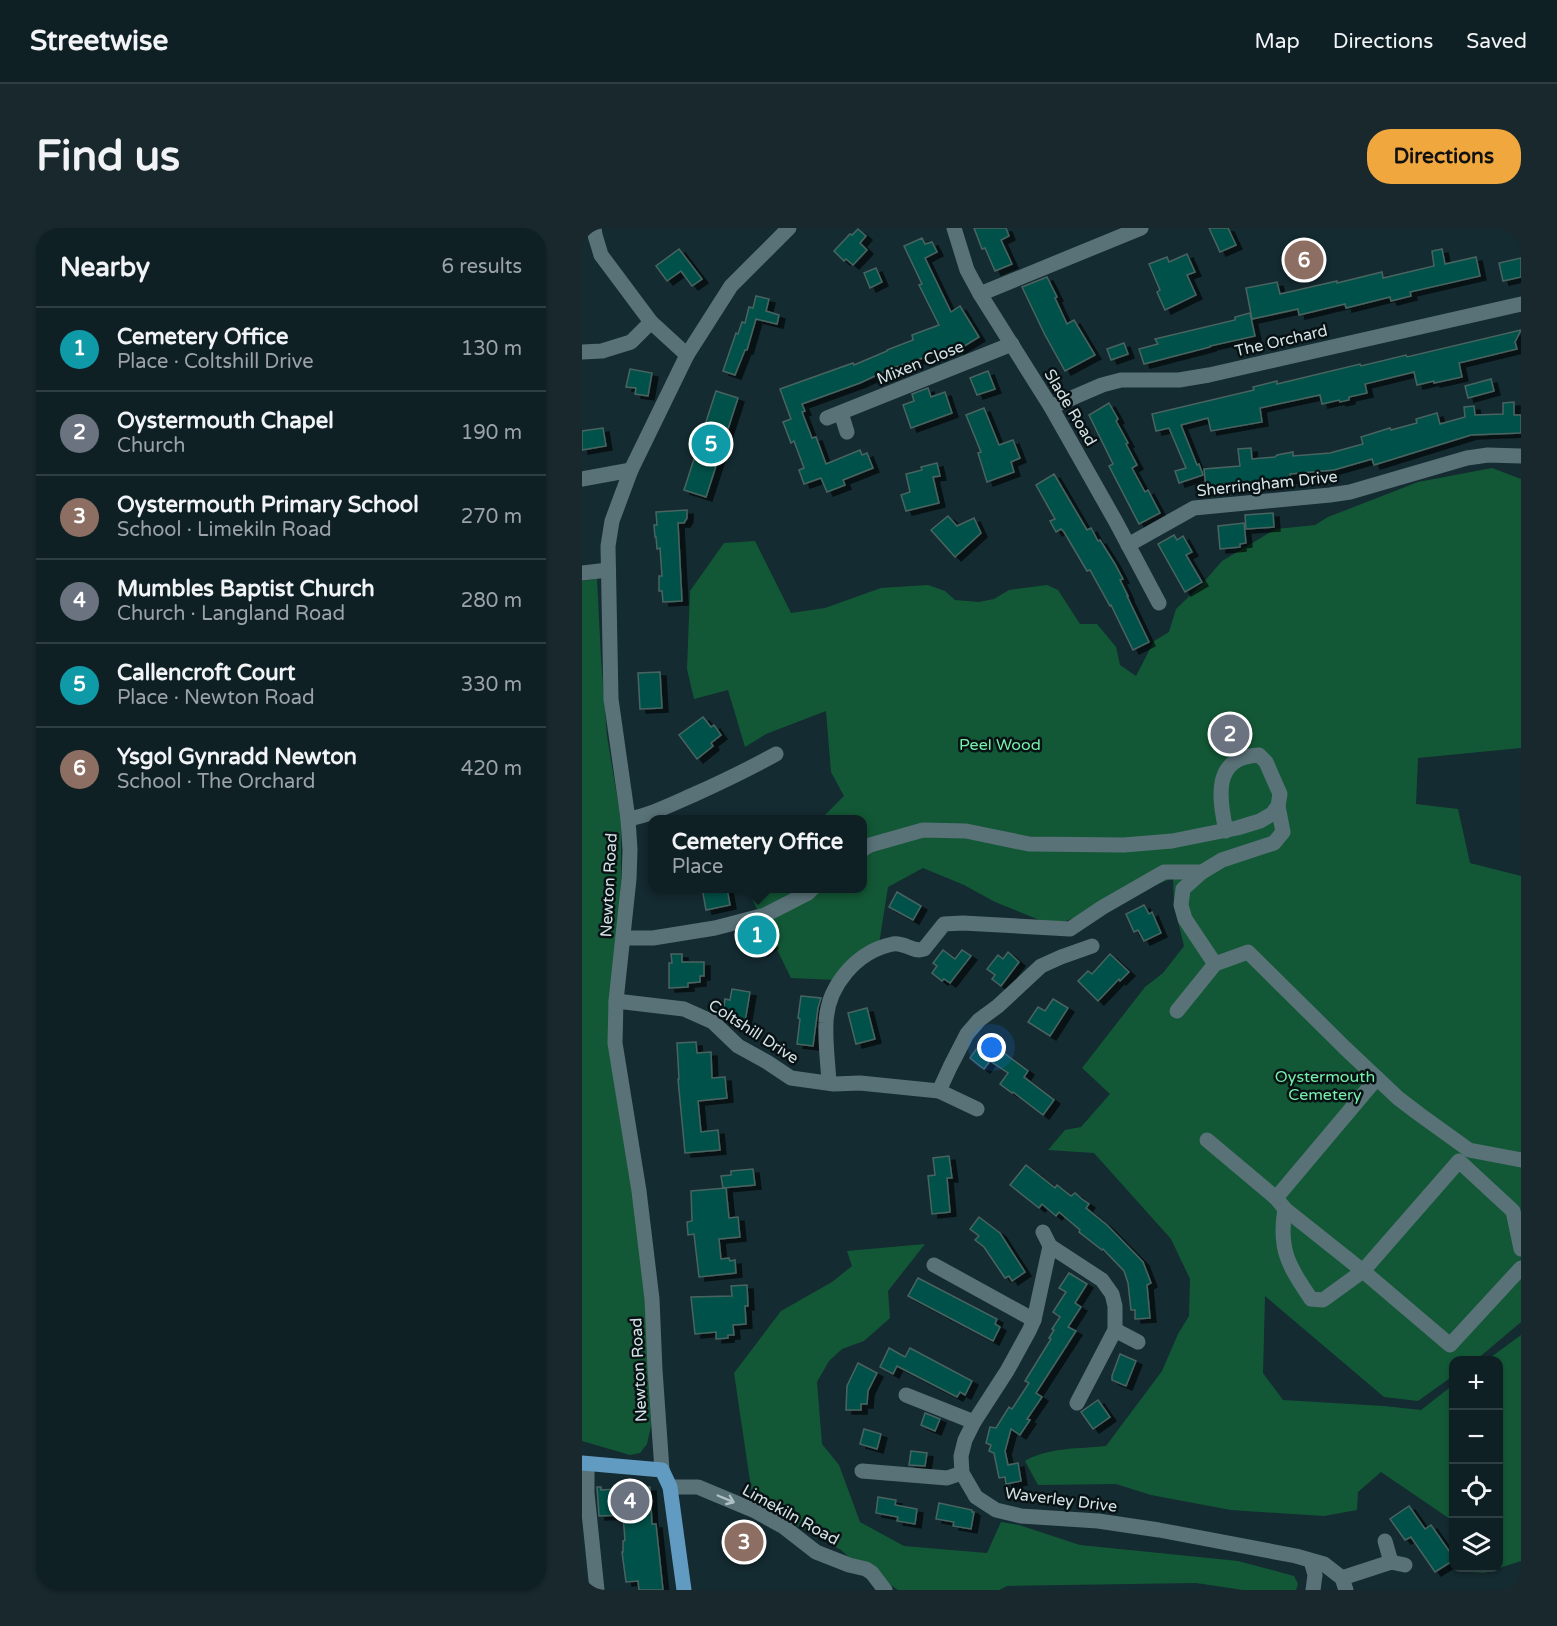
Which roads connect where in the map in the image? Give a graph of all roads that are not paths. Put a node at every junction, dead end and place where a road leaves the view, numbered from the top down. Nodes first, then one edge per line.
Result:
1 (594, 228) edge
2 (789, 228) edge
3 (954, 228) edge
4 (1141, 228) edge
5 (980, 294) junction
6 (1521, 304) edge
7 (651, 322) junction
8 (1011, 344) junction
9 (582, 352) edge
10 (687, 355) junction
11 (1051, 407) junction
12 (847, 432) dead end
13 (1521, 456) edge
14 (631, 470) junction
15 (582, 479) edge
16 (1128, 545) junction
17 (608, 570) junction
18 (582, 573) edge
19 (1159, 603) dead end
20 (776, 754) dead end
21 (1278, 806) junction
22 (628, 819) junction
23 (1226, 831) junction
24 (867, 847) edge
25 (1202, 872) junction
26 (808, 893) edge
27 (623, 938) junction
28 (1092, 946) dead end
29 (1215, 964) junction
30 (616, 1001) junction
31 (1177, 1011) dead end
32 (1377, 1078) junction
33 (829, 1083) junction
34 (939, 1091) junction
35 (977, 1109) dead end
36 (1207, 1140) dead end
37 (1464, 1155) junction
38 (1521, 1160) edge
39 (1280, 1204) junction
40 (1521, 1249) edge
41 (934, 1265) dead end
42 (1521, 1268) edge
43 (1363, 1271) junction
44 (1034, 1320) junction
45 (1115, 1330) junction
46 (1138, 1342) dead end
47 (906, 1395) dead end
48 (1077, 1402) dead end
49 (974, 1422) junction
50 (584, 1464) edge
51 (662, 1470) junction
52 (862, 1471) dead end
53 (962, 1473) junction
54 (670, 1487) junction
55 (1385, 1541) dead end
56 (1311, 1561) junction
57 (1341, 1580) edge
58 (1314, 1587) edge
59 (597, 1590) edge
60 (684, 1590) edge
61 (885, 1590) edge

1 - 7 street
2 - 10 street, Newton Road
3 - 5 street, Slade Road
4 - 5 street
5 - 8 street, Slade Road
6 - 11 street, The Orchard
7 - 9 street
7 - 10 street
8 - 11 street, Slade Road
8 - 12 street, Mixen Close
10 - 14 street, Newton Road
11 - 16 street, Slade Road
13 - 16 street, Sherringham Drive
14 - 15 street
14 - 17 street, Newton Road
16 - 19 street, Slade Road
17 - 18 street
17 - 22 street, Newton Road
20 - 22 street
21 - 23 street
21 - 23 street
21 - 25 street
22 - 27 street, Newton Road
23 - 24 street
25 - 29 street
25 - 33 street
26 - 27 street
27 - 30 street, Newton Road
28 - 34 street
29 - 31 street
29 - 32 street
30 - 33 street, Coltshill Drive
30 - 51 street, Newton Road
32 - 37 street
32 - 39 street
33 - 34 street, Coltshill Drive
34 - 35 street, Coltshill Drive
36 - 39 street
37 - 38 street
37 - 40 street
37 - 43 street
39 - 43 street
39 - 43 street
41 - 44 street
42 - 43 street
44 - 45 street
44 - 49 street
45 - 46 street
45 - 48 street
47 - 49 street
49 - 53 street
50 - 51 main road
50 - 59 street
51 - 54 main road, Newton Road
52 - 53 street
53 - 56 street, Waverley Drive
54 - 60 main road, Newton Road
54 -> 61 street, Limekiln Road
55 - 57 street
56 - 57 street, Waverley Drive
56 - 58 street
57 - 58 street

